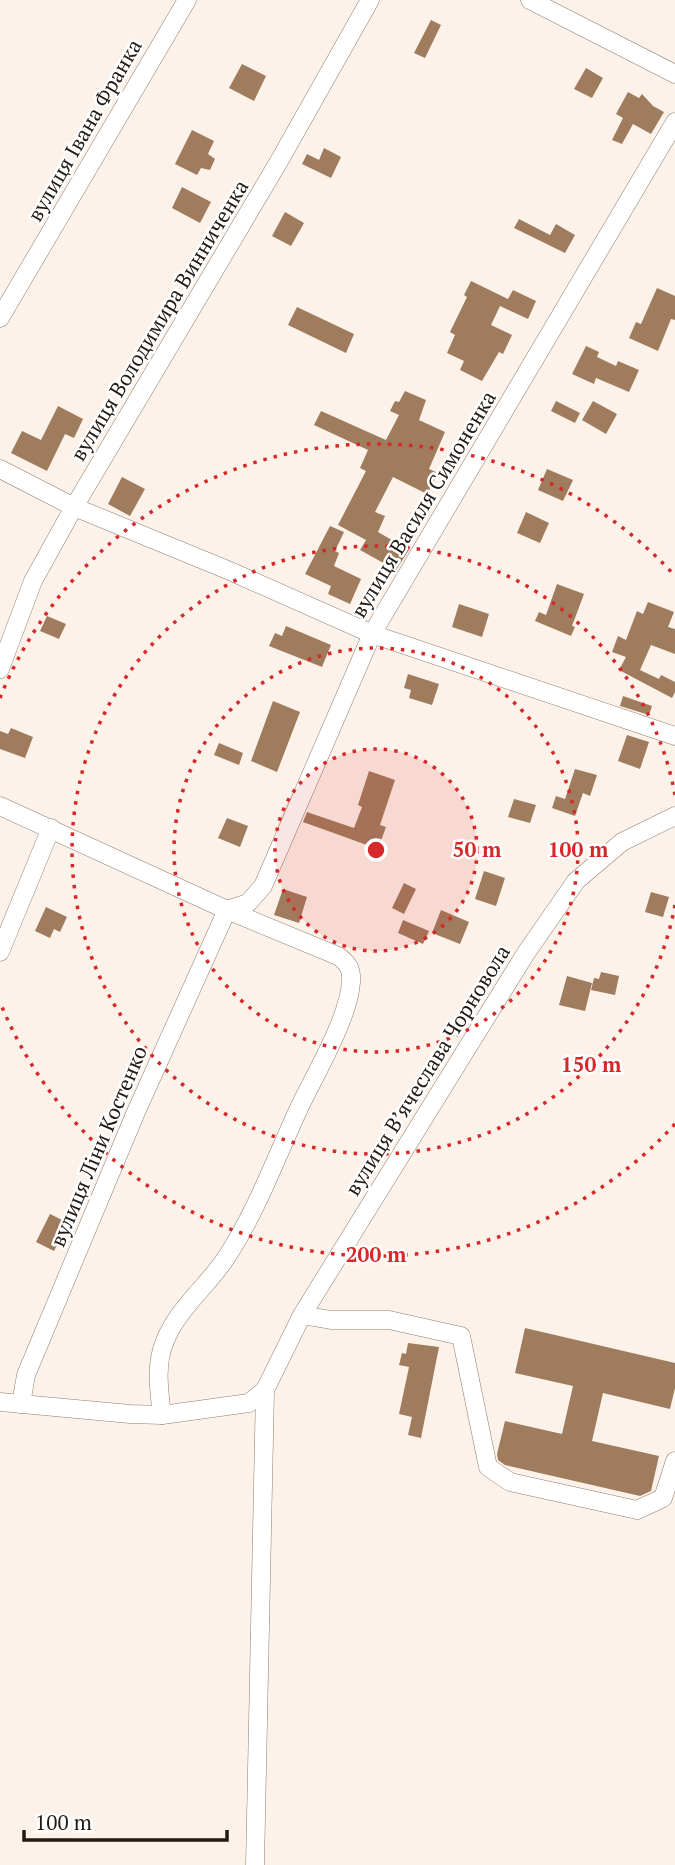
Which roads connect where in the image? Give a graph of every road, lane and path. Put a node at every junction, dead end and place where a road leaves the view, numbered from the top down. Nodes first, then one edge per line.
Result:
1 (187, 0) edge
2 (370, 0) edge
3 (530, 0) edge
4 (675, 74) edge
5 (675, 122) edge
6 (0, 318) edge
7 (0, 469) edge
8 (74, 507) junction
9 (372, 634) junction
10 (0, 669) edge
11 (675, 736) edge
12 (0, 806) edge
13 (675, 816) edge
14 (51, 828) junction
15 (227, 910) junction
16 (0, 952) edge
17 (302, 1315) junction
18 (265, 1390) junction
19 (0, 1402) edge
20 (21, 1404) junction
21 (162, 1415) junction
22 (675, 1461) edge
23 (255, 1865) edge

1 - 6 street, вулиця Івана Франка
2 - 8 street, вулиця Володимира Винниченка
3 - 4 street
5 - 9 street, вулиця Василя Симоненка
7 - 8 street
8 - 9 street
8 - 10 street, вулиця Володимира Винниченка
9 - 11 street
9 - 15 street, вулиця Василя Симоненка
12 - 14 street
13 - 17 street, вулиця Вʼячеслава Чорновола
14 - 15 street
14 - 16 street
15 - 20 street, вулиця Ліни Костенко
15 - 21 street
17 - 18 street, вулиця Вʼячеслава Чорновола
17 - 22 street
18 - 21 street
18 - 23 street
19 - 20 street
20 - 21 street

